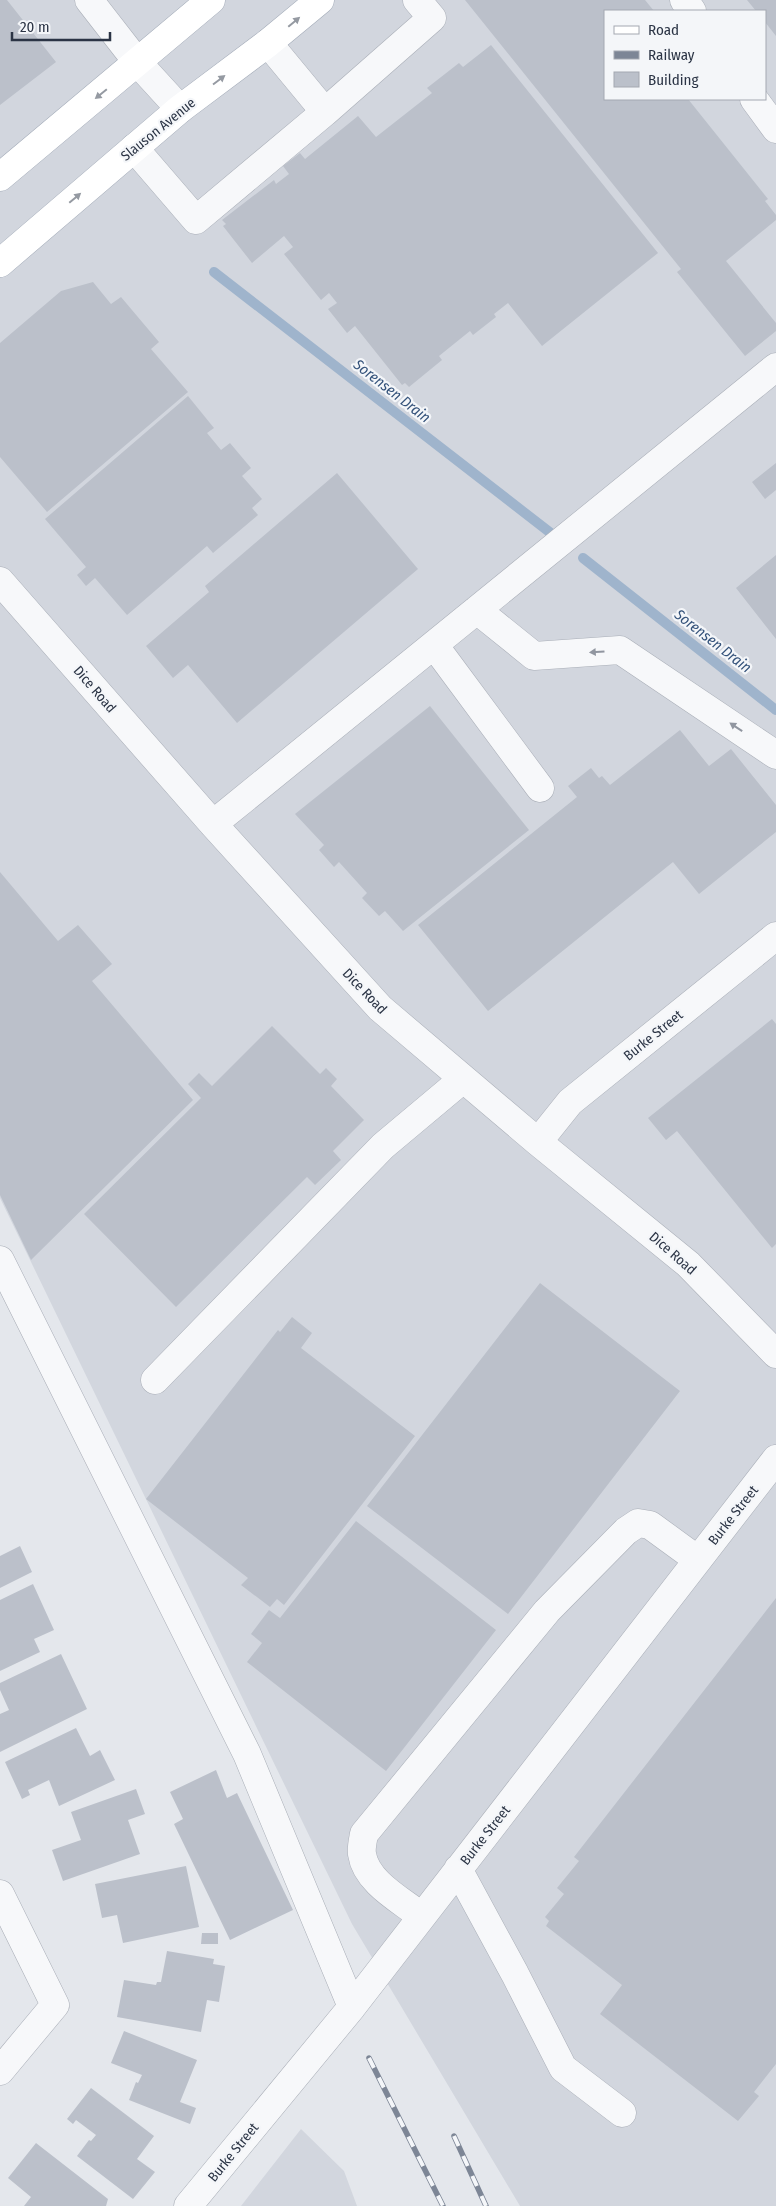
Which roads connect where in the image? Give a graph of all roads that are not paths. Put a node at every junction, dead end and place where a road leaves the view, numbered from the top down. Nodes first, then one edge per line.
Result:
1 (89, 0) edge
2 (211, 0) edge
3 (320, 0) edge
4 (417, 0) edge
5 (268, 44) junction
6 (138, 63) junction
7 (755, 100) edge
8 (180, 110) junction
9 (325, 112) junction
10 (776, 129) edge
11 (134, 148) junction
12 (0, 177) edge
13 (0, 263) edge
14 (776, 367) edge
15 (0, 581) edge
16 (477, 610) junction
17 (434, 645) junction
18 (776, 755) edge
19 (540, 788) dead end
20 (213, 824) junction
21 (776, 936) edge
22 (464, 1079) junction
23 (538, 1142) junction
24 (0, 1260) edge
25 (776, 1354) edge
26 (155, 1380) dead end
27 (776, 1459) edge
28 (698, 1560) junction
29 (458, 1869) junction
30 (0, 1894) edge
31 (421, 1916) junction
32 (352, 2006) junction
33 (0, 2071) edge
34 (622, 2113) dead end
35 (188, 2206) edge

1 - 6 street
2 - 6 main road
5 -> 3 main road, Slauson Avenue
4 - 9 street
8 -> 5 main road, Slauson Avenue
5 - 9 street
6 - 8 street
6 -> 12 main road
7 - 10 street
8 - 11 main road, Slauson Avenue
9 - 11 street
13 -> 11 main road, Slauson Avenue
14 - 16 street
15 - 20 street, Dice Road
16 - 17 street
18 -> 16 street
17 - 19 street
17 - 20 street
20 - 22 street, Dice Road
21 - 23 street, Burke Street
22 - 23 street, Dice Road
22 - 26 street
23 - 25 street, Dice Road
24 - 32 street
27 - 28 street, Burke Street
28 - 29 street, Burke Street
28 - 31 street
29 - 31 street, Burke Street
29 - 34 street
30 - 33 street
31 - 32 street, Burke Street
32 - 35 street, Burke Street

